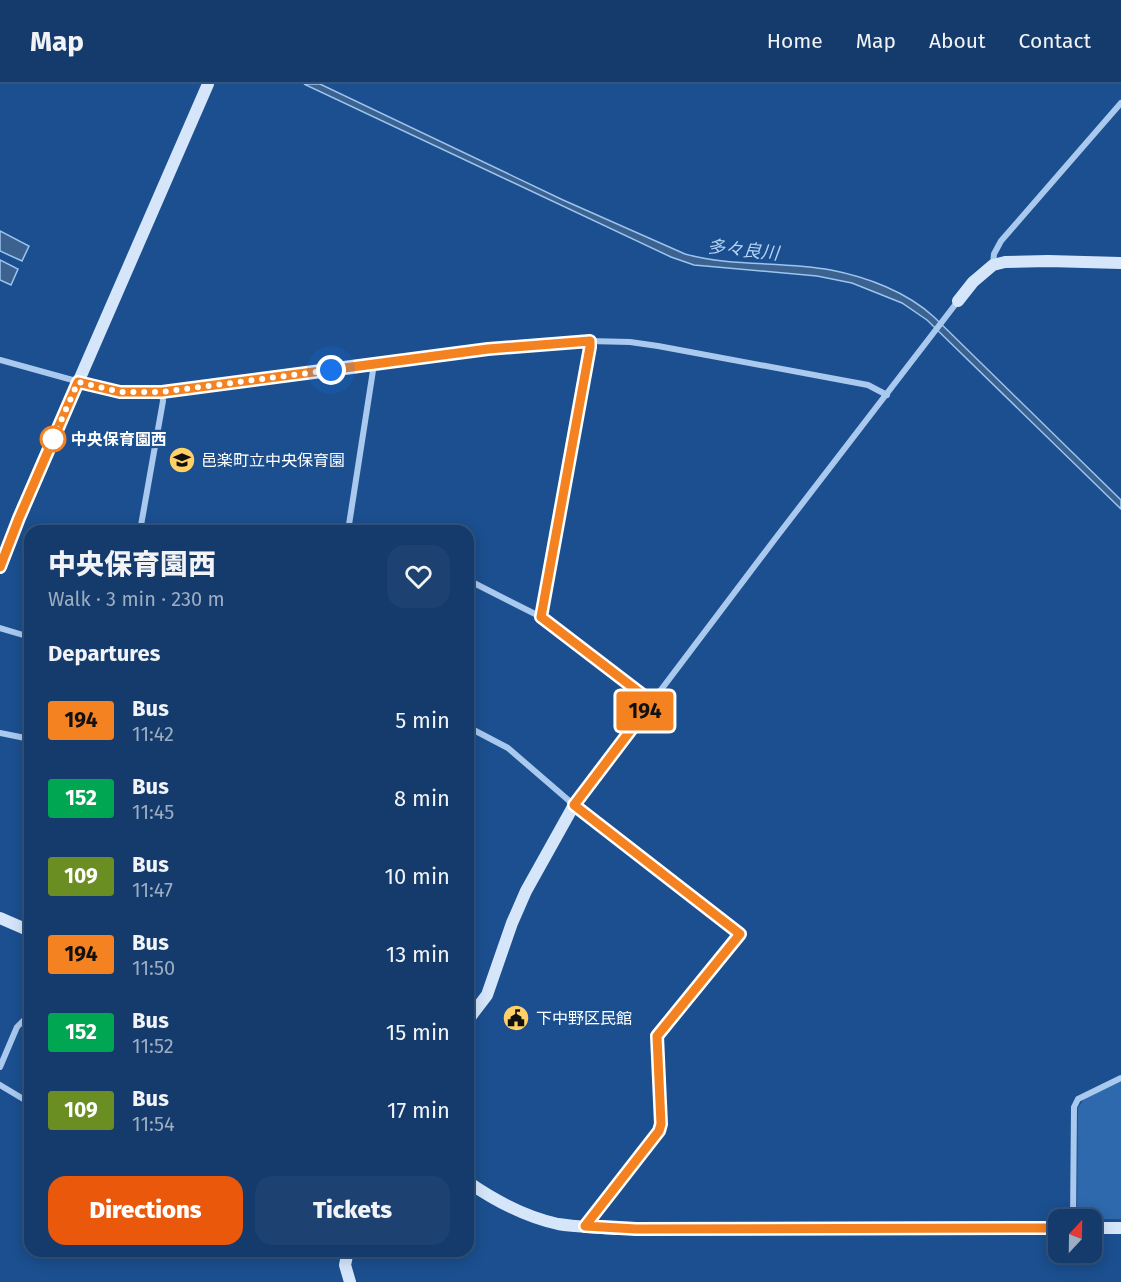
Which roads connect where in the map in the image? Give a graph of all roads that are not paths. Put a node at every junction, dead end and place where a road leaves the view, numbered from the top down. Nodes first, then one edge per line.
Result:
1 (208, 84) edge
2 (1121, 104) edge
3 (1121, 263) edge
4 (993, 265) junction
5 (958, 301) joint
6 (590, 341) junction
7 (0, 360) edge
8 (374, 364) junction
9 (78, 382) junction
10 (162, 392) junction
11 (887, 395) junction
12 (141, 525) edge
13 (349, 525) edge
14 (0, 567) edge
15 (474, 583) edge
16 (541, 617) junction
17 (0, 628) edge
18 (24, 635) edge
19 (652, 702) junction
20 (474, 730) edge
21 (0, 733) edge
22 (24, 738) edge
23 (574, 805) junction
24 (0, 918) edge
25 (24, 928) edge
26 (474, 1012) edge
27 (24, 1020) edge
28 (0, 1067) edge
29 (1121, 1078) edge
30 (0, 1085) edge
31 (24, 1099) edge
32 (474, 1186) edge
33 (1073, 1209) edge
34 (585, 1226) junction
35 (1048, 1228) edge
36 (1102, 1228) edge
37 (1121, 1228) edge
38 (347, 1257) edge
39 (350, 1282) edge

1 - 9 street
2 - 4 street
3 - 4 street
4 - 5 street
5 - 11 street
6 - 8 street
6 - 11 street
6 - 16 street
7 - 9 street
8 - 10 street
8 - 13 street
9 - 10 street
9 - 14 street
10 - 12 street
11 - 19 street
15 - 16 street
16 - 19 street
17 - 18 street
19 - 23 street
20 - 23 street
21 - 22 street
23 - 26 street
23 - 34 street
24 - 25 street
27 - 28 street
29 - 33 street
30 - 31 street
32 - 34 street
34 - 35 street
36 - 37 street
38 - 39 street

